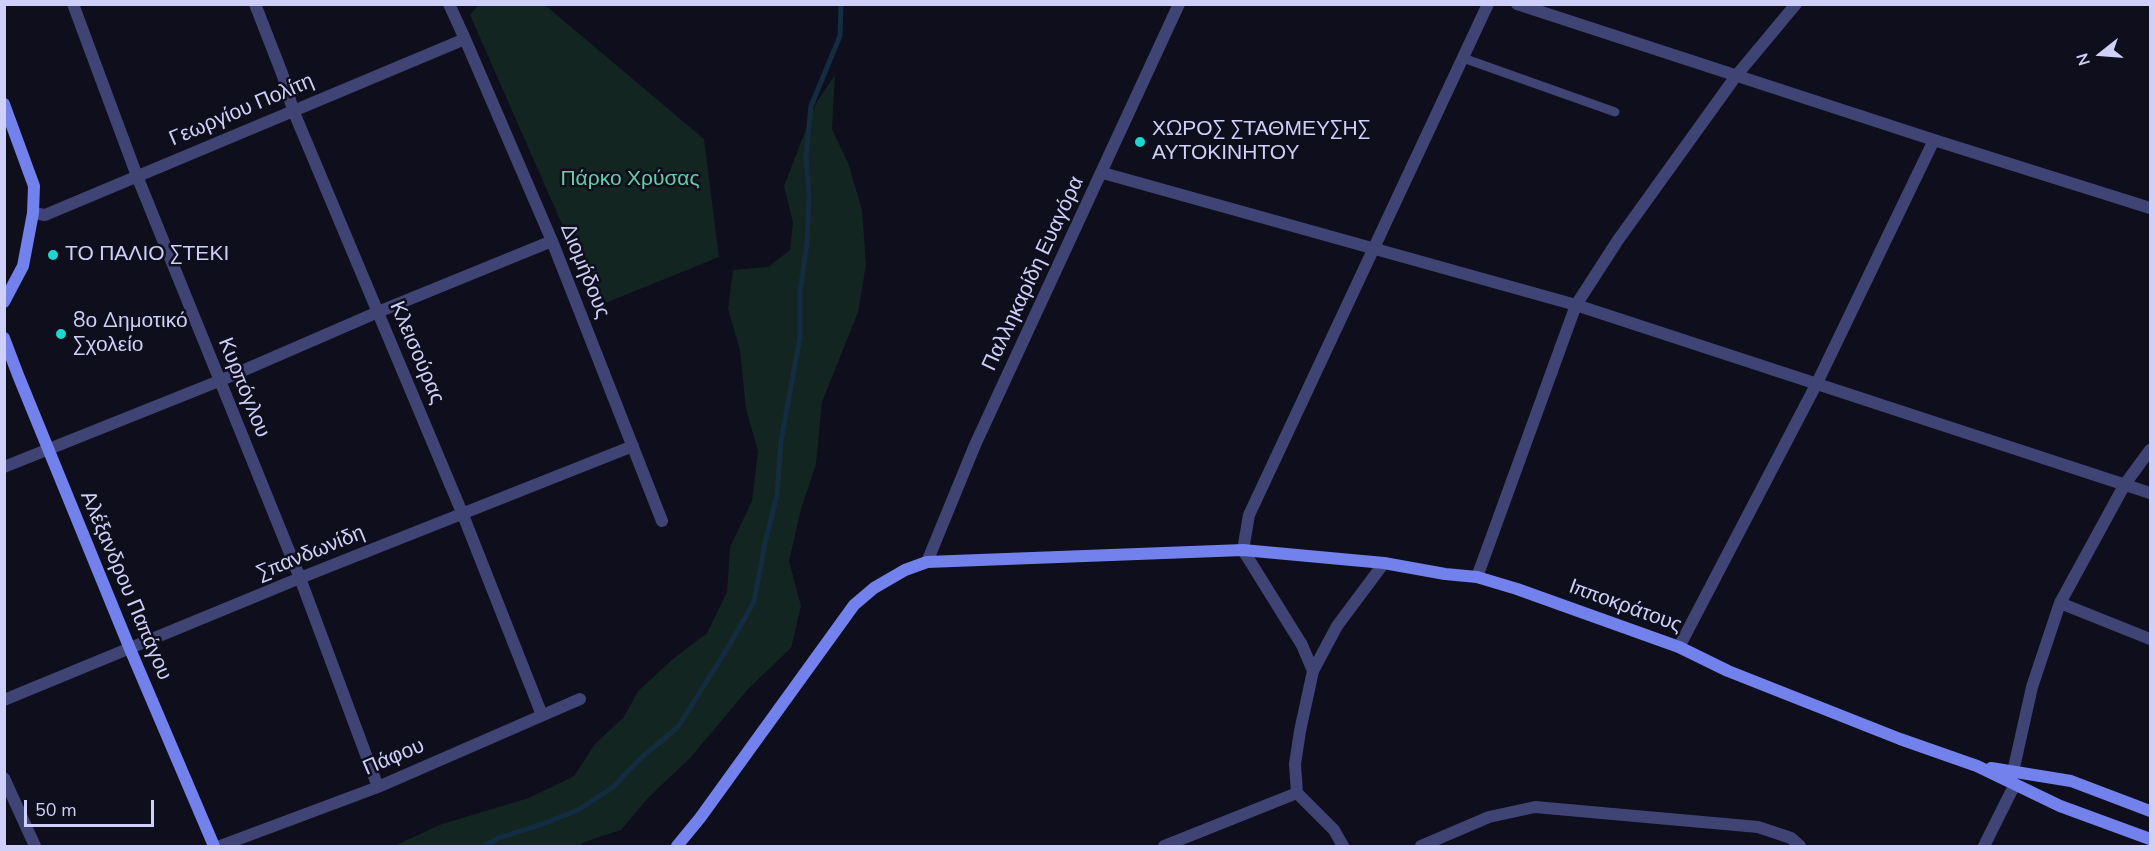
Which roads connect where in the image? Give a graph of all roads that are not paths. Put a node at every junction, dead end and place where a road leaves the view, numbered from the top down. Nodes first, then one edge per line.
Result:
1 (73, 4) edge
2 (255, 4) edge
3 (449, 4) edge
4 (1179, 4) edge
5 (1488, 4) edge
6 (1517, 4) edge
7 (1796, 4) edge
8 (465, 39) junction
9 (1463, 58) junction
10 (1736, 76) junction
11 (4, 104) edge
12 (293, 110) junction
13 (1615, 112) dead end
14 (1934, 140) junction
15 (1103, 172) junction
16 (137, 176) junction
17 (2151, 208) edge
18 (33, 213) junction
19 (552, 241) junction
20 (1374, 249) junction
21 (4, 302) edge
22 (1576, 305) junction
23 (378, 312) junction
24 (4, 338) edge
25 (219, 381) junction
26 (1817, 383) junction
27 (633, 446) junction
28 (48, 450) junction
29 (2151, 450) edge
30 (4, 467) edge
31 (2125, 484) junction
32 (2151, 493) edge
33 (463, 515) junction
34 (662, 521) dead end
35 (1243, 550) junction
36 (927, 562) junction
37 (1384, 563) junction
38 (1477, 577) junction
39 (300, 578) junction
40 (2060, 603) junction
41 (2151, 639) edge
42 (1679, 647) junction
43 (130, 649) junction
44 (1313, 671) junction
45 (580, 699) dead end
46 (4, 700) edge
47 (542, 715) junction
48 (4, 778) edge
49 (2014, 778) junction
50 (378, 787) junction
51 (1297, 793) junction
52 (2151, 811) edge
53 (2151, 839) edge
54 (35, 846) edge
55 (214, 846) edge
56 (220, 846) edge
57 (676, 846) edge
58 (1164, 846) edge
59 (1343, 846) edge
60 (1421, 846) edge
61 (1800, 846) edge
62 (1984, 846) edge

1 - 16 street, Κυρπόγλου
2 - 12 street, Κλεισούρας
3 - 8 street, Διομήδους
4 - 15 street, Παλληκαρίδη Ευαγόρα
5 - 9 street
6 - 10 street
7 - 10 street
8 - 12 street, Γεωργίου Πολίτη
8 - 19 street, Διομήδους
9 - 13 lane
9 - 20 street
10 - 14 street
10 - 22 street
11 - 18 street
12 - 16 street, Γεωργίου Πολίτη
12 - 23 street, Κλεισούρας
14 - 17 street
14 - 26 street
15 - 20 street
15 - 36 street, Παλληκαρίδη Ευαγόρα
16 - 18 street, Γεωργίου Πολίτη
16 - 25 street, Κυρπόγλου
18 - 21 street
19 - 23 street
19 - 27 street, Διομήδους
20 - 22 street
20 - 35 street
22 - 26 street
22 - 38 street
23 - 25 street
23 - 33 street, Κλεισούρας
24 - 28 street, Αλέξανδρου Παπάγου
25 - 28 street
25 - 39 street, Κυρπόγλου
26 - 31 street
26 - 42 street
27 - 33 street, Σπανδωνίδη
27 - 34 street, Διομήδους
28 - 30 street
28 - 43 street, Αλέξανδρου Παπάγου
29 - 31 street
31 - 32 street
31 - 40 street
33 - 39 street, Σπανδωνίδη
33 - 47 street, Κλεισούρας
35 - 36 street, Ιπποκράτους
35 - 37 street, Ιπποκράτους
35 - 44 street
36 - 57 street
37 - 38 street, Ιπποκράτους
37 - 44 street
38 - 42 street, Ιπποκράτους
39 - 43 street, Σπανδωνίδη
39 - 50 street, Κυρπόγλου
40 - 41 street
40 - 49 street
42 - 49 street, Ιπποκράτους
43 - 46 street, Σπανδωνίδη
43 - 55 street, Αλέξανδρου Παπάγου
44 - 51 street
45 - 47 street, Πάφου
47 - 50 street, Πάφου
48 - 54 street
49 - 52 street, Ιπποκράτους
49 - 53 street, Ιπποκράτους
49 - 62 street
50 - 56 street, Πάφου
51 - 58 street
51 - 59 street
60 - 61 street

